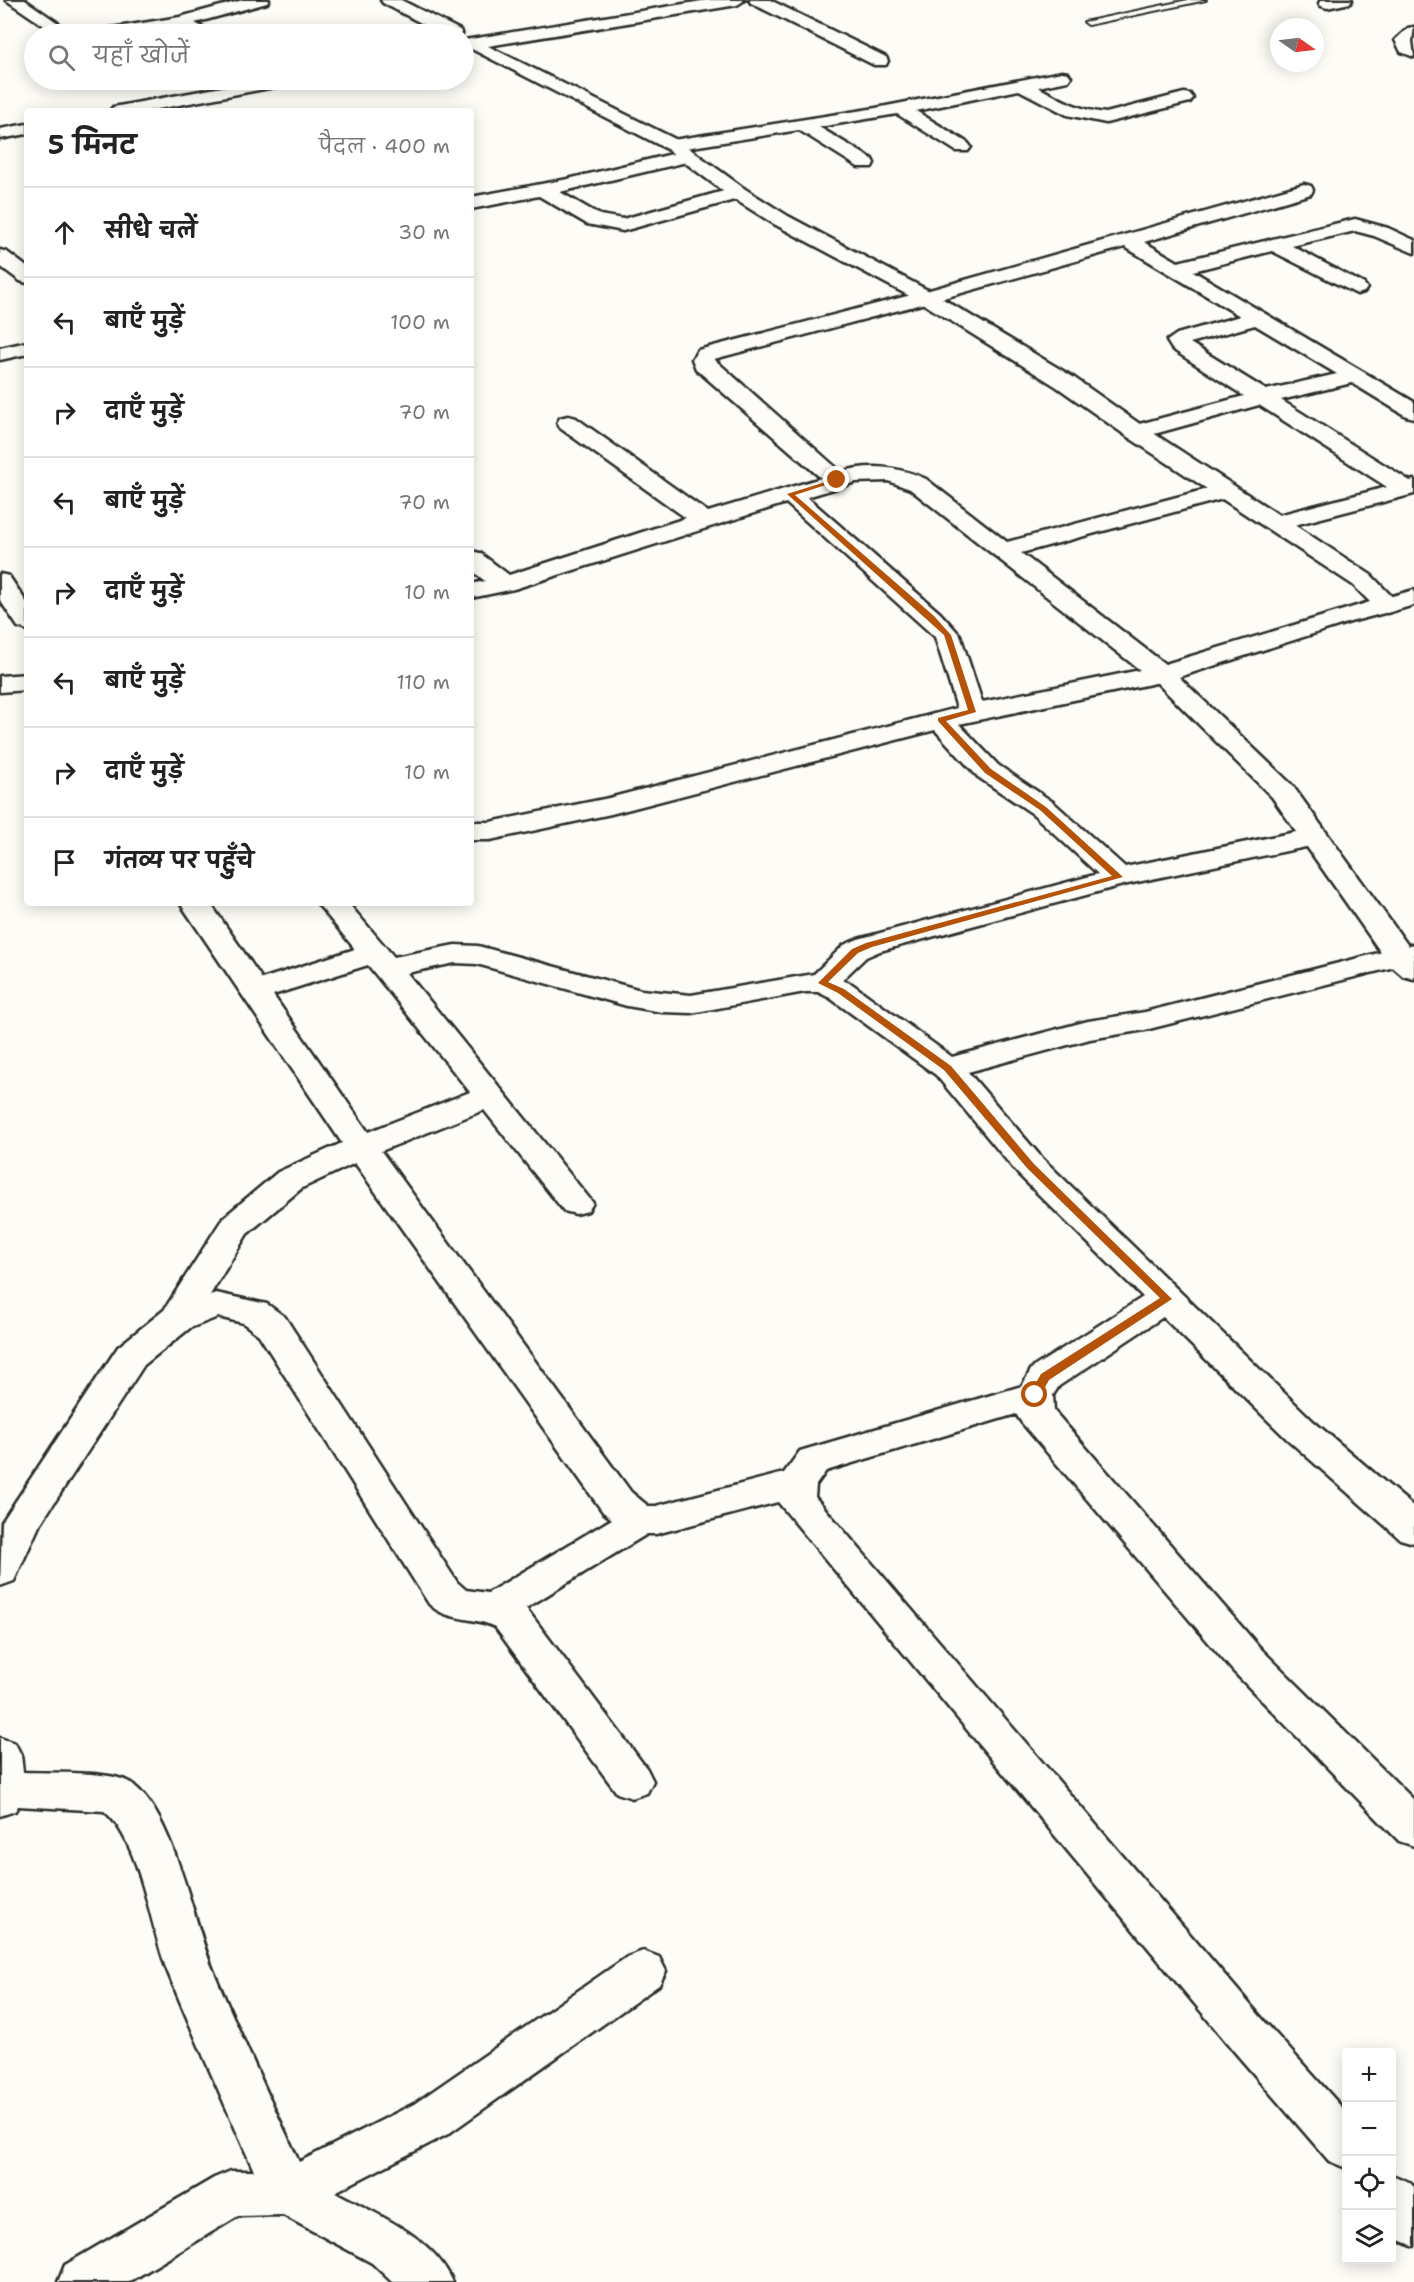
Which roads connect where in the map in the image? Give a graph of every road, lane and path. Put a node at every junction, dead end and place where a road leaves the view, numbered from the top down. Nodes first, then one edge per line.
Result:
1 (14, 0) edge
2 (261, 0) edge
3 (428, 0) edge
4 (737, 0) edge
5 (757, 0) edge
6 (1202, 0) edge
7 (1344, 0) edge
8 (394, 2) edge
9 (1327, 3) dead end
10 (181, 22) junction
11 (1088, 22) dead end
12 (51, 24) edge
13 (168, 24) edge
14 (184, 24) edge
15 (433, 24) edge
16 (1414, 32) edge
17 (474, 39) edge
18 (474, 46) edge
19 (1414, 52) edge
20 (880, 61) dead end
21 (1062, 77) dead end
22 (1022, 85) junction
23 (229, 90) edge
24 (1184, 98) dead end
25 (135, 108) edge
26 (901, 109) junction
27 (803, 125) junction
28 (24, 130) edge
29 (0, 134) edge
30 (962, 147) dead end
31 (681, 150) junction
32 (865, 163) dead end
33 (544, 190) junction
34 (1304, 190) dead end
35 (738, 193) junction
36 (474, 203) edge
37 (1127, 240) junction
38 (1273, 244) junction
39 (1414, 247) edge
40 (0, 256) edge
41 (1175, 268) junction
42 (24, 274) edge
43 (1357, 288) dead end
44 (926, 297) junction
45 (1258, 318) junction
46 (24, 349) edge
47 (0, 354) edge
48 (1356, 376) junction
49 (1260, 398) junction
50 (1414, 411) edge
51 (568, 423) dead end
52 (1136, 432) junction
53 (837, 480) junction
54 (1410, 488) edge
55 (1226, 491) junction
56 (790, 494) junction
57 (704, 520) junction
58 (1275, 523) junction
59 (1003, 550) junction
60 (474, 560) edge
61 (0, 581) edge
62 (504, 584) junction
63 (474, 590) edge
64 (1414, 597) edge
65 (1387, 605) junction
66 (24, 617) edge
67 (1161, 674) junction
68 (24, 682) edge
69 (0, 684) edge
70 (972, 712) junction
71 (941, 720) junction
72 (474, 831) edge
73 (1315, 837) junction
74 (1119, 877) junction
75 (197, 906) edge
76 (335, 906) edge
77 (380, 960) junction
78 (1409, 960) edge
79 (822, 983) junction
80 (255, 991) junction
81 (947, 1068) junction
82 (490, 1096) junction
83 (361, 1147) junction
84 (576, 1203) dead end
85 (1166, 1299) junction
86 (177, 1319) junction
87 (1035, 1395) junction
88 (797, 1483) junction
89 (640, 1520) junction
90 (1414, 1529) edge
91 (0, 1571) edge
92 (493, 1609) junction
93 (1, 1781) edge
94 (632, 1781) dead end
95 (1414, 1828) edge
96 (644, 1971) dead end
97 (1342, 2140) edge
98 (288, 2192) junction
99 (1396, 2203) edge
100 (1414, 2223) edge
101 (83, 2282) edge
102 (428, 2282) edge

1 - 12 street
2 - 10 street
3 - 8 street
4 - 17 street
5 - 20 street
6 - 11 lane
7 - 9 street
8 - 15 street
10 - 13 street
10 - 14 street
16 - 19 street
18 - 31 street
21 - 22 street
22 - 24 street
22 - 26 street
23 - 25 street
26 - 27 street
26 - 30 street
27 - 31 street
27 - 32 street
28 - 29 street
31 - 33 street
31 - 35 street
33 - 35 street
33 - 36 street
34 - 37 street
35 - 44 street
37 - 41 street
37 - 44 street
38 - 39 street
38 - 41 street
38 - 43 street
40 - 42 street
41 - 45 street
44 - 52 street
44 - 53 street
45 - 48 street
45 - 49 street
46 - 47 street
48 - 49 street
48 - 50 street
49 - 52 street
49 - 54 street
51 - 57 street
52 - 55 street
53 - 56 street
53 - 59 street
54 - 58 street
55 - 58 street
55 - 59 street
56 - 57 street
56 - 70 street
57 - 62 street
58 - 65 street
59 - 67 street
60 - 62 street
61 - 66 street
62 - 63 street
64 - 65 street
65 - 67 street
67 - 70 street
67 - 73 street
68 - 69 street
70 - 71 street
71 - 72 street
71 - 74 street
73 - 74 street
73 - 78 street
74 - 79 street
75 - 80 street
76 - 77 street
77 - 79 street
77 - 80 street
77 - 82 street
78 - 81 street
79 - 81 street
80 - 83 street
81 - 85 street
82 - 83 street
82 - 84 street
83 - 86 street
83 - 89 street
85 - 87 street
85 - 90 street
86 - 91 street
86 - 92 street
87 - 88 street
87 - 95 street
88 - 89 street
88 - 97 street
89 - 92 street
92 - 94 street
93 - 98 street
96 - 98 street
98 - 101 street
98 - 102 street
99 - 100 street

